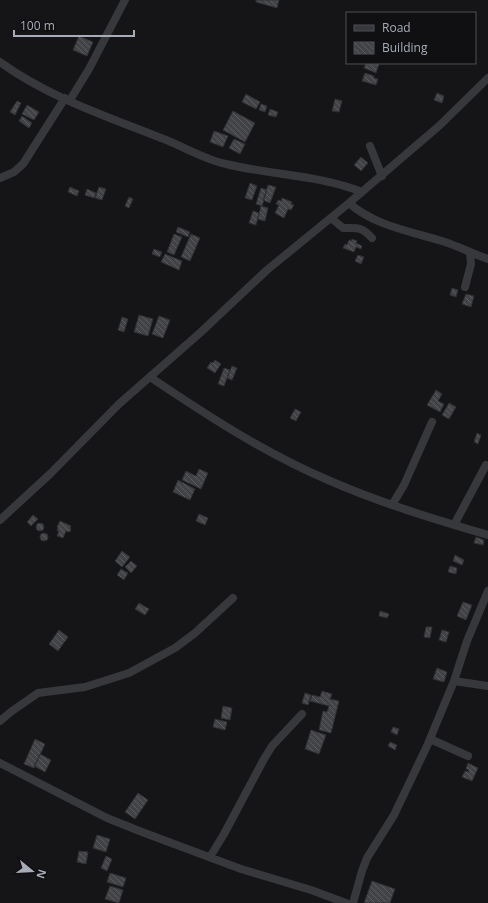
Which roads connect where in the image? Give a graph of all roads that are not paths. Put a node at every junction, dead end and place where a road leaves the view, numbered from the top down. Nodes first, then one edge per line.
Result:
1 (125, 0) edge
2 (0, 62) edge
3 (488, 78) edge
4 (68, 99) junction
5 (370, 146) dead end
6 (382, 176) junction
7 (0, 178) edge
8 (362, 192) junction
9 (349, 203) junction
10 (331, 218) junction
11 (372, 238) dead end
12 (470, 252) junction
13 (488, 259) edge
14 (465, 287) dead end
15 (150, 376) junction
16 (432, 422) dead end
17 (486, 465) dead end
18 (392, 505) junction
19 (0, 520) edge
20 (454, 525) junction
21 (488, 535) edge
22 (488, 591) edge
23 (233, 598) dead end
24 (454, 681) junction
25 (488, 686) edge
26 (302, 714) dead end
27 (0, 721) edge
28 (430, 739) junction
29 (468, 756) dead end
30 (0, 763) edge
31 (210, 857) junction
32 (346, 903) edge
33 (352, 903) edge

1 - 4 street
2 - 4 street
3 - 6 street
4 - 7 street
4 - 8 street
5 - 6 street
6 - 8 street
8 - 9 street
9 - 10 street
9 - 12 street
10 - 11 street
10 - 15 street
12 - 13 street
12 - 14 street
15 - 18 street
15 - 19 street
16 - 18 street
17 - 20 street
18 - 20 street
20 - 21 street
22 - 24 street
23 - 27 street
24 - 25 street
24 - 28 street
26 - 31 street
28 - 29 street
28 - 33 street
30 - 31 street
31 - 32 street

